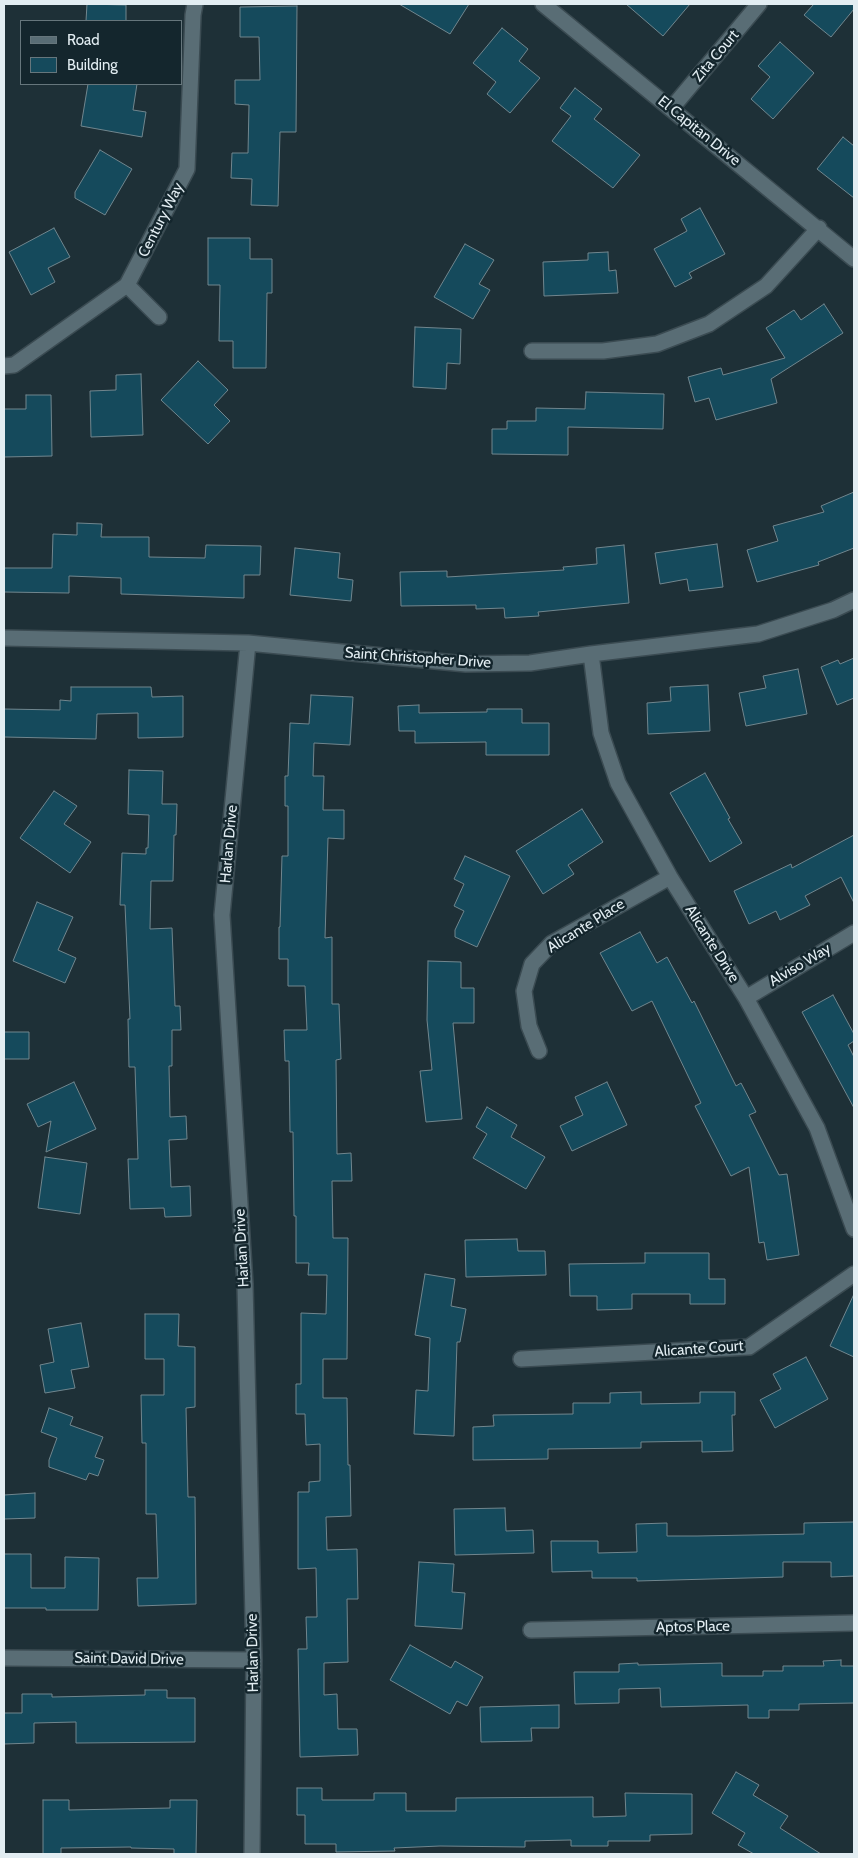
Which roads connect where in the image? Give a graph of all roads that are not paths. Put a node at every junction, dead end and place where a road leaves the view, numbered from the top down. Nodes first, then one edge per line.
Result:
1 (195, 4) edge
2 (543, 4) edge
3 (759, 4) edge
4 (672, 109) junction
5 (819, 228) junction
6 (854, 259) edge
7 (127, 285) junction
8 (159, 317) dead end
9 (532, 351) dead end
10 (4, 366) edge
11 (854, 600) edge
12 (4, 638) edge
13 (248, 643) junction
14 (590, 654) junction
15 (670, 876) junction
16 (854, 933) edge
17 (746, 998) junction
18 (539, 1051) dead end
19 (854, 1229) edge
20 (854, 1274) edge
21 (521, 1359) dead end
22 (854, 1623) edge
23 (531, 1630) dead end
24 (4, 1658) edge
25 (254, 1660) junction
26 (252, 1854) edge

1 - 7 street, Century Way
2 - 4 street, El Capitan Drive
3 - 4 street, Zita Court
4 - 5 street, El Capitan Drive
5 - 6 street, El Capitan Drive
5 - 9 street
7 - 8 street
7 - 10 street, Century Way
11 - 14 street, Saint Christopher Drive
12 - 13 street, Saint Christopher Drive
13 - 14 street, Saint Christopher Drive
13 - 25 street, Harlan Drive
14 - 15 street, Alicante Drive
15 - 17 street, Alicante Drive
15 - 18 street, Alicante Place
16 - 17 street, Alviso Way
17 - 19 street, Alicante Drive
20 - 21 street, Alicante Court
22 - 23 street, Aptos Place
24 - 25 street, Saint David Drive
25 - 26 street, Harlan Drive

